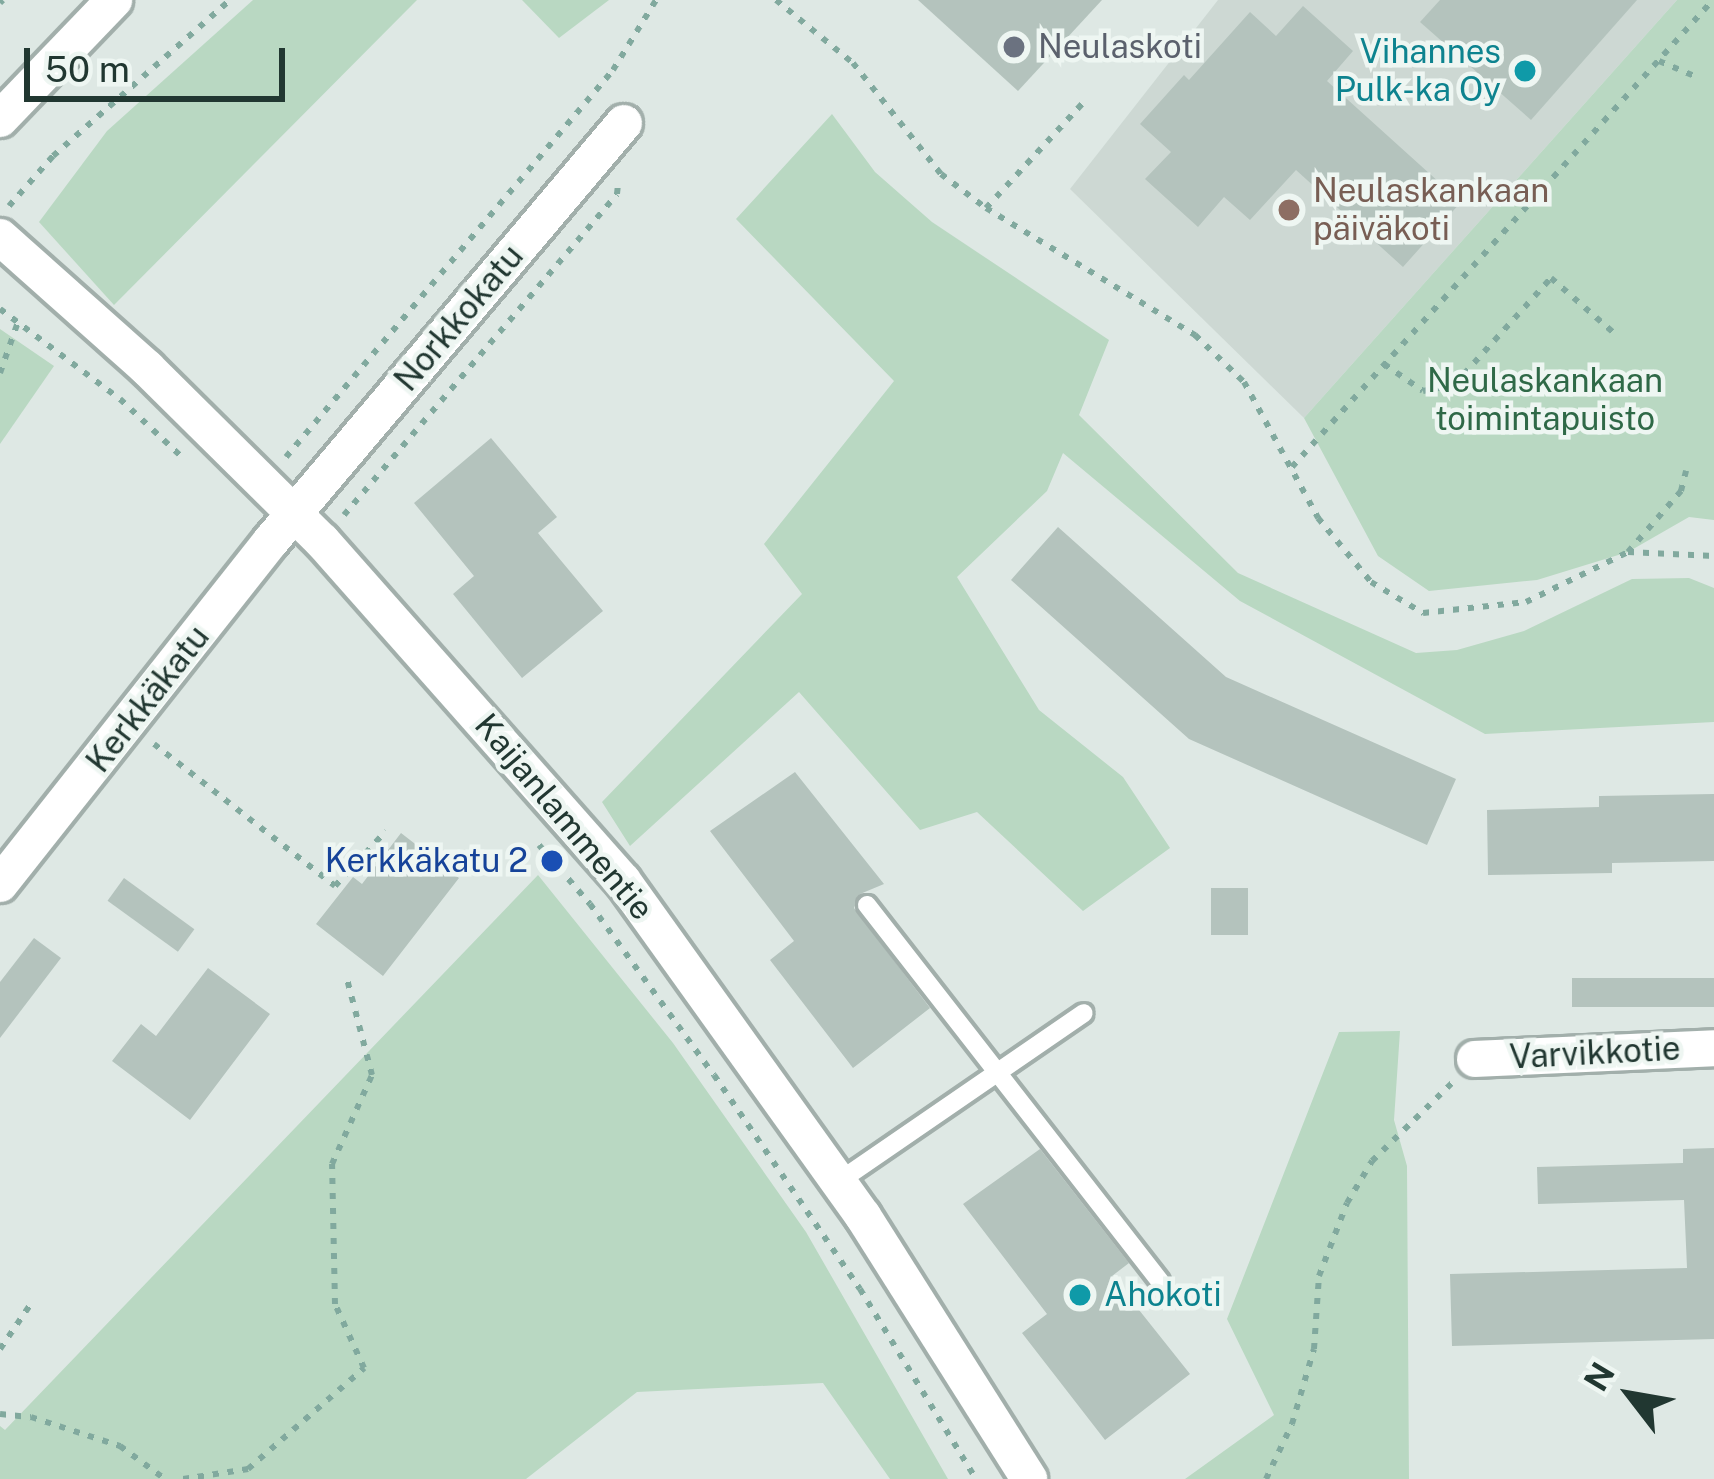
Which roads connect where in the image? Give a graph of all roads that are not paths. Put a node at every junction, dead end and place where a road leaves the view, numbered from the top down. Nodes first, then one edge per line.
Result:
1 (115, 0) edge
2 (0, 119) edge
3 (624, 123) dead end
4 (0, 237) edge
5 (294, 514) junction
6 (0, 884) edge
7 (867, 905) dead end
8 (1084, 1013) dead end
9 (1714, 1048) edge
10 (1475, 1058) road end
11 (996, 1073) junction
12 (838, 1182) junction
13 (1160, 1281) dead end
14 (1029, 1479) edge

1 - 2 street
3 - 5 street, Norkkokatu
4 - 5 street, Kaijanlammentie
5 - 6 street, Kerkkäkatu
5 - 12 street, Kaijanlammentie
7 - 11 lane
8 - 11 lane
9 - 10 street, Varvikkotie
11 - 12 lane
11 - 13 lane
12 - 14 street, Kaijanlammentie

